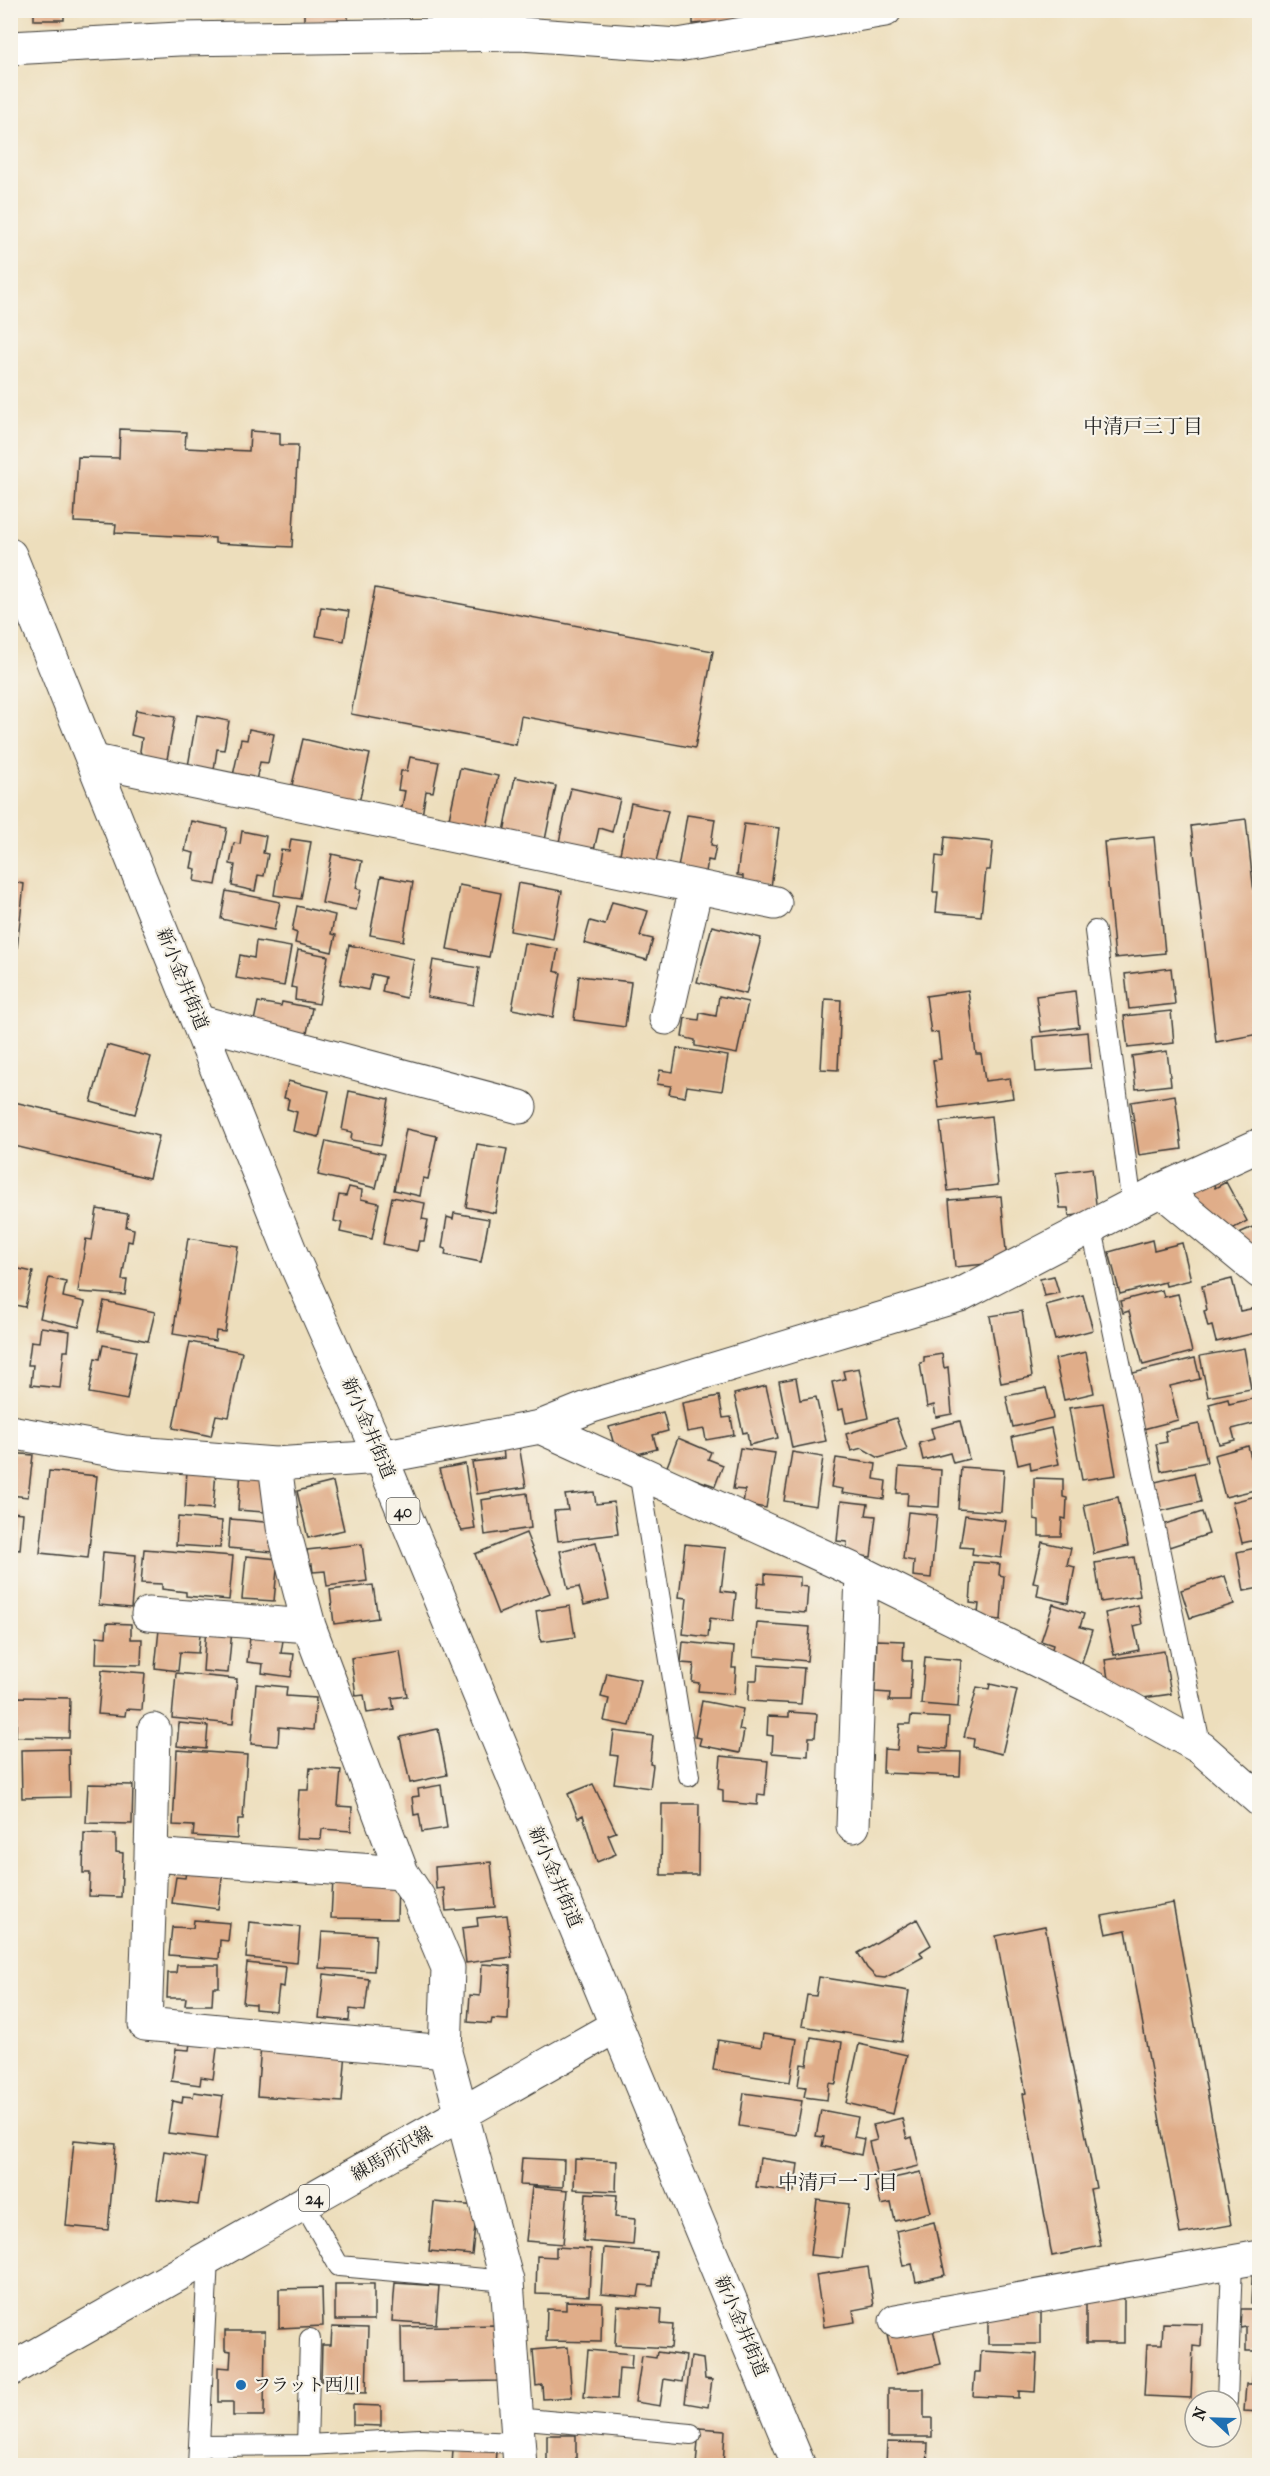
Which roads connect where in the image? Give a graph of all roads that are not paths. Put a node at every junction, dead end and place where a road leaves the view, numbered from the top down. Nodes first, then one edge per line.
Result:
1 (885, 10) edge
2 (10, 48) edge
3 (10, 555) edge
4 (94, 762) junction
5 (696, 887) junction
6 (775, 903) dead end
7 (1095, 931) dead end
8 (666, 1018) dead end
9 (200, 1022) junction
10 (520, 1107) dead end
11 (1260, 1145) edge
12 (1161, 1190) junction
13 (1132, 1205) junction
14 (1092, 1229) junction
15 (1260, 1272) edge
16 (540, 1427) junction
17 (10, 1432) edge
18 (381, 1457) junction
19 (275, 1464) junction
20 (639, 1472) junction
21 (862, 1574) junction
22 (148, 1614) dead end
23 (309, 1626) junction
24 (154, 1730) dead end
25 (1201, 1748) junction
26 (689, 1776) dead end
27 (1260, 1800) edge
28 (853, 1826) dead end
29 (151, 1855) junction
30 (402, 1873) junction
31 (616, 2026) junction
32 (445, 2052) junction
33 (462, 2114) junction
34 (304, 2204) junction
35 (208, 2258) junction
36 (1246, 2259) edge
37 (507, 2281) junction
38 (896, 2321) dead end
39 (310, 2339) dead end
40 (10, 2370) edge
41 (1229, 2389) edge
42 (691, 2434) dead end
43 (517, 2442) edge
44 (307, 2445) junction
45 (198, 2456) edge
46 (800, 2466) edge

1 - 2 street
3 - 4 street, 新小金井街道 / 40
4 - 5 street
4 - 9 street, 新小金井街道 / 40
5 - 6 street
5 - 8 street
7 - 13 lane
9 - 10 street
9 - 18 street, 新小金井街道 / 40
11 - 12 street
12 - 13 street
12 - 15 street
13 - 14 street
14 - 16 street
14 - 25 lane
16 - 18 street
16 - 20 street
17 - 19 street
18 - 19 street
18 - 31 street, 新小金井街道 / 40
19 - 23 street
20 - 21 street
20 - 26 lane
21 - 25 street
21 - 28 street
22 - 23 street
23 - 30 street
24 - 29 street
25 - 27 street
29 - 30 street
29 - 32 street
30 - 32 street
31 - 33 street, 練馬所沢線 / 24
31 - 46 street, 新小金井街道 / 40
32 - 33 street
33 - 34 street, 練馬所沢線 / 24
33 - 37 street
34 - 35 street, 練馬所沢線 / 24
34 - 37 lane
35 - 40 street, 練馬所沢線 / 24
35 - 45 lane
36 - 38 street
36 - 41 lane
37 - 43 street
39 - 44 lane
42 - 43 lane
43 - 44 lane
44 - 45 lane

